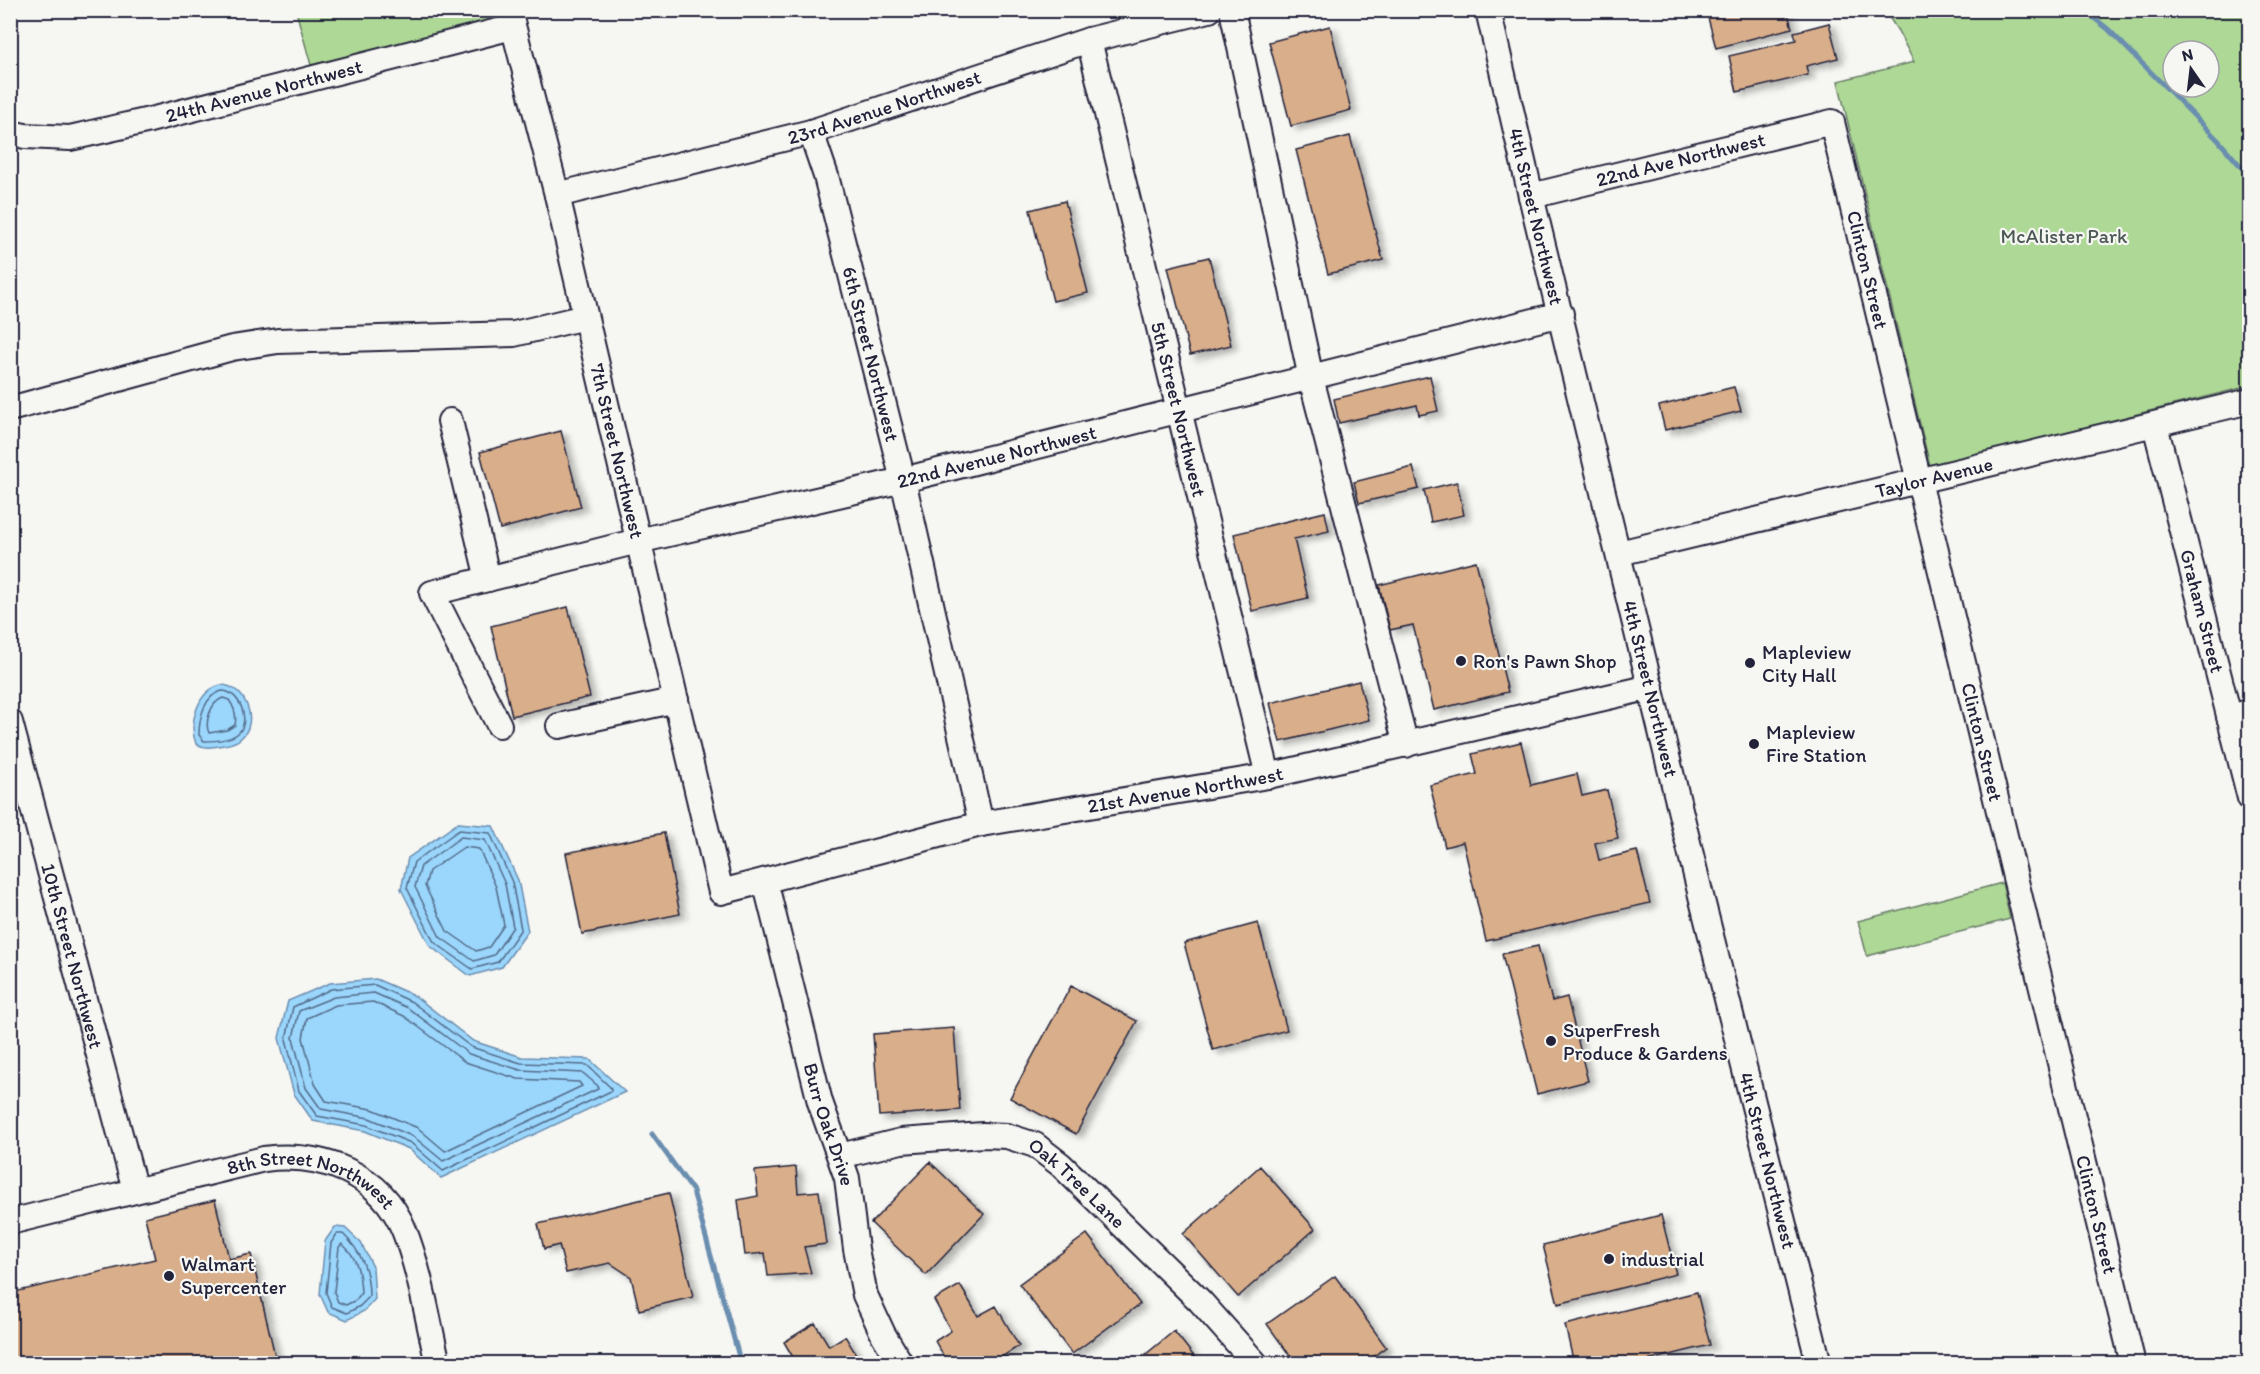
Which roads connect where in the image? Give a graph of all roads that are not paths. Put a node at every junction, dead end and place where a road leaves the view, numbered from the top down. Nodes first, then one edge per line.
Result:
1 (1209, 10) edge
2 (1232, 10) edge
3 (1488, 10) edge
4 (511, 19) edge
5 (1089, 40) junction
6 (1832, 122) joint
7 (811, 132) junction
8 (10, 133) edge
9 (556, 195) junction
10 (1531, 196) junction
11 (1561, 314) junction
12 (585, 317) junction
13 (1311, 378) junction
14 (2250, 401) edge
15 (10, 409) edge
16 (1179, 410) junction
17 (450, 420) dead end
18 (2155, 425) junction
19 (903, 480) junction
20 (1919, 481) junction
21 (638, 541) junction
22 (1619, 553) junction
23 (488, 579) junction
24 (1651, 687) junction
25 (676, 700) junction
26 (2239, 715) edge
27 (10, 722) edge
28 (499, 725) dead end
29 (559, 726) dead end
30 (1406, 745) junction
31 (1268, 776) junction
32 (2250, 798) edge
33 (981, 824) junction
34 (765, 881) junction
35 (721, 892) joint
36 (840, 1156) junction
37 (135, 1190) junction
38 (10, 1222) edge
39 (438, 1364) edge
40 (901, 1364) edge
41 (1256, 1364) edge
42 (1819, 1364) edge
43 (2133, 1364) edge

1 - 5 street, 23rd Avenue Northwest
2 - 13 street
3 - 10 street, 4th Street Northwest
4 - 8 street, 24th Avenue Northwest
4 - 9 street, 7th Street Northwest
5 - 7 street, 23rd Avenue Northwest
5 - 16 street, 5th Street Northwest
6 - 10 street, 22nd Ave Northwest
6 - 20 street, Clinton Street
7 - 9 street, 23rd Avenue Northwest
7 - 19 street, 6th Street Northwest
9 - 12 street, 7th Street Northwest
10 - 11 street, 4th Street Northwest
11 - 13 street, 22nd Avenue Northwest
11 - 22 street, 4th Street Northwest
12 - 15 street
12 - 21 street, 7th Street Northwest
13 - 16 street, 22nd Avenue Northwest
13 - 30 street
14 - 18 street, Taylor Avenue
16 - 19 street, 22nd Avenue Northwest
16 - 31 street, 5th Street Northwest
17 - 23 street
18 - 20 street, Taylor Avenue
18 - 26 street, Graham Street
19 - 21 street, 22nd Avenue Northwest
19 - 33 street, 6th Street Northwest
20 - 22 street, Taylor Avenue
20 - 43 street, Clinton Street
21 - 23 street, 22nd Avenue Northwest
21 - 25 street, 7th Street Northwest
22 - 24 street, 4th Street Northwest
23 - 28 street, 22nd Avenue Northwest
24 - 30 street, 21st Avenue Northwest
24 - 42 street, 4th Street Northwest
25 - 29 street
25 - 35 street, 7th Street Northwest
26 - 32 street, Graham Street
27 - 37 street, 10th Street Northwest
30 - 31 street, 21st Avenue Northwest
31 - 33 street, 21st Avenue Northwest
33 - 34 street, 21st Avenue Northwest
34 - 35 street, 21st Avenue Northwest
34 - 36 street, Burr Oak Drive
36 - 40 street, Burr Oak Drive
36 - 41 street, Oak Tree Lane
37 - 38 street
37 - 39 street, 8th Street Northwest

